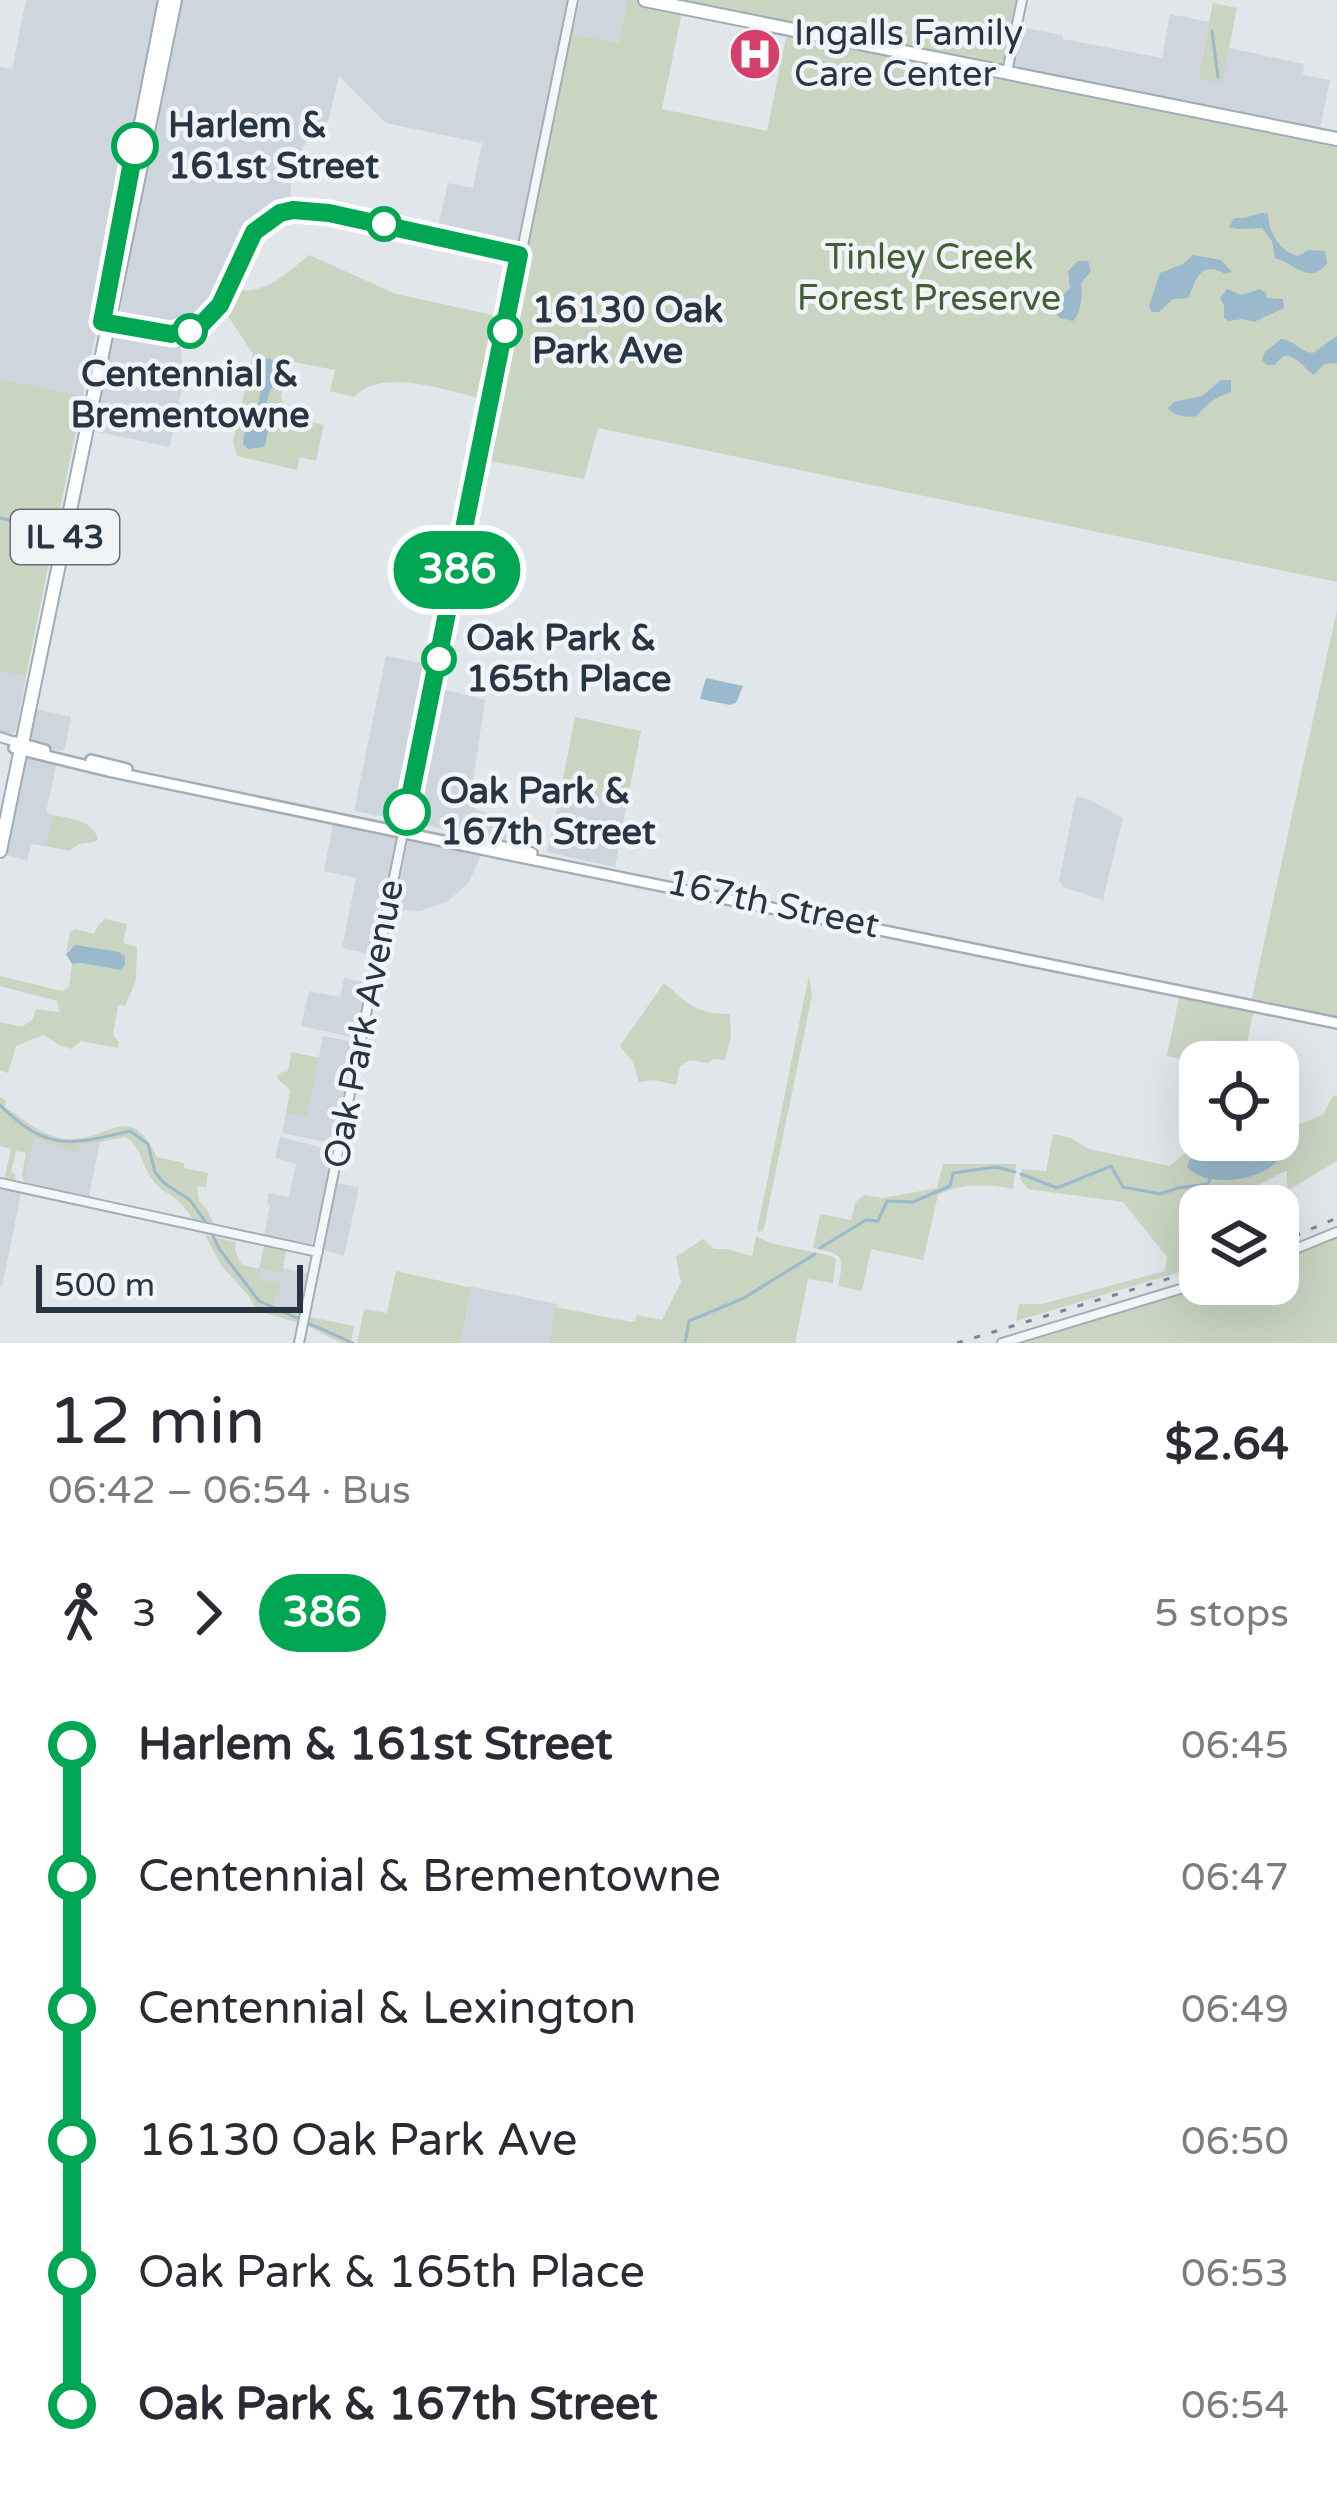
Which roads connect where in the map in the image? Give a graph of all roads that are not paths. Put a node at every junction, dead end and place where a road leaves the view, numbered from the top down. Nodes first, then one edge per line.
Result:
1 (165, 0) edge
2 (176, 0) edge
3 (573, 0) edge
4 (645, 0) edge
5 (658, 0) edge
6 (1022, 0) edge
7 (1007, 72) junction
8 (1337, 140) edge
9 (12, 744) edge
10 (0, 819) edge
11 (404, 829) junction
12 (0, 851) edge
13 (1337, 1020) edge
14 (0, 1183) edge
15 (1337, 1232) edge
16 (1299, 1247) edge
17 (318, 1252) junction
18 (1179, 1289) edge
19 (299, 1343) edge
20 (1002, 1343) edge

1 - 9 main road, IL 43
2 - 9 main road, IL 43
3 - 11 street, Oak Park Avenue
4 - 5 main road
5 - 7 main road
6 - 7 street
7 - 8 main road
9 - 10 main road, IL 43
9 - 11 main road, 167th Street
9 - 12 main road, IL 43
11 - 13 main road, 167th Street
11 - 17 street, Oak Park Avenue
14 - 17 street
15 - 16 street
17 - 19 street, Oak Park Avenue
18 - 20 street

